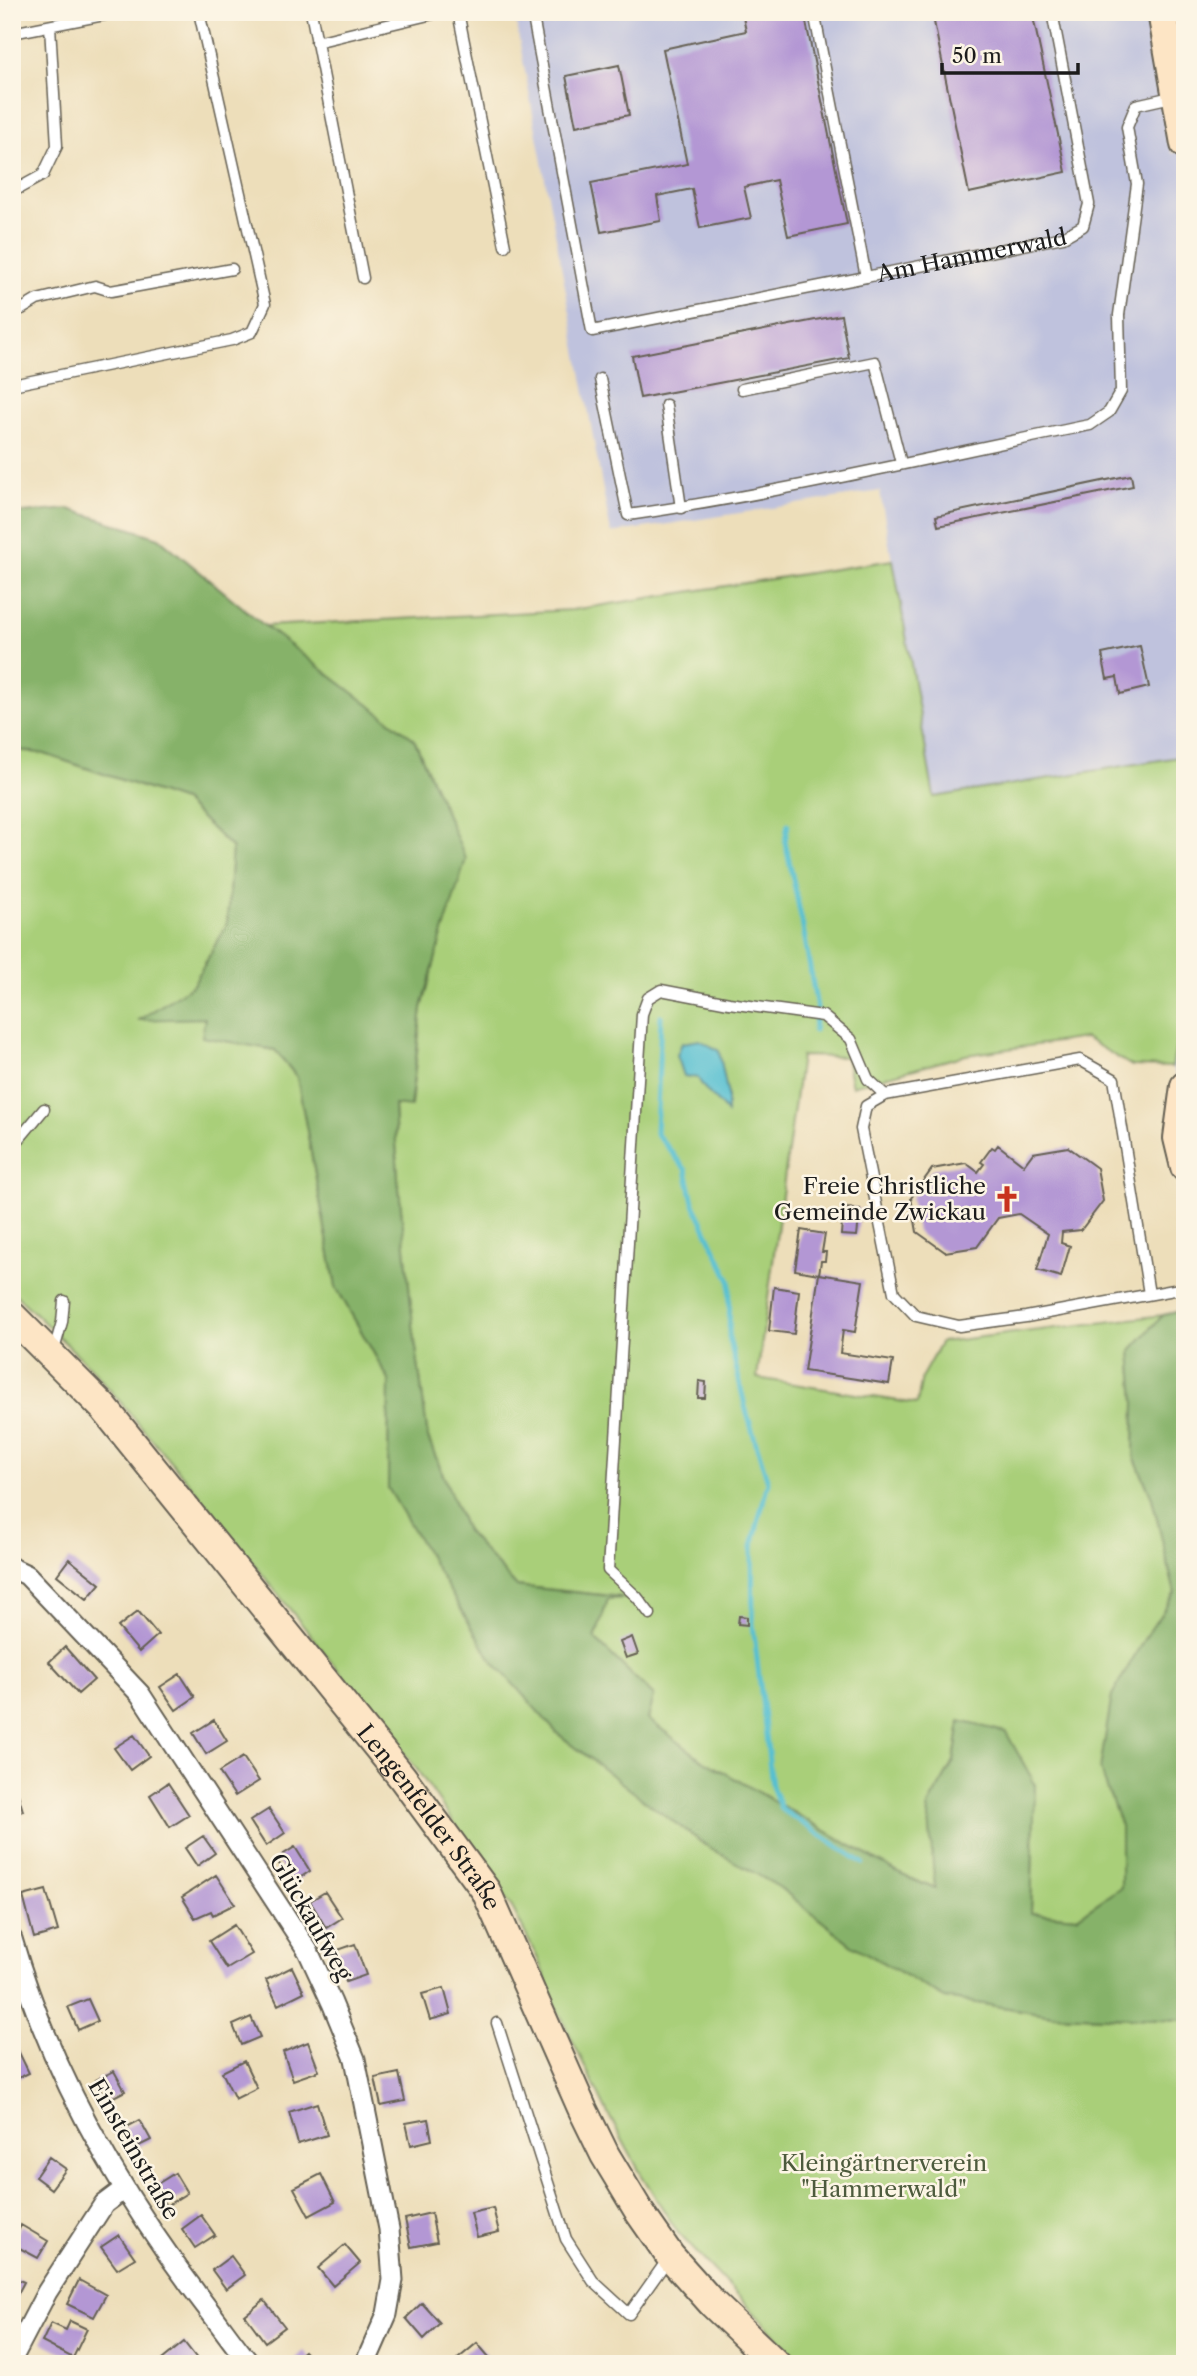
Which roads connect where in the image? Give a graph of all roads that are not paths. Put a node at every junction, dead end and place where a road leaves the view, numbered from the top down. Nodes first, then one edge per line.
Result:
1 (119, 12) edge
2 (199, 12) edge
3 (311, 12) edge
4 (440, 12) edge
5 (458, 12) edge
6 (532, 12) edge
7 (814, 12) edge
8 (1052, 12) edge
9 (1161, 12) edge
10 (50, 26) junction
11 (12, 33) edge
12 (316, 41) junction
13 (1176, 96) junction
14 (1185, 144) edge
15 (12, 192) edge
16 (505, 246) dead end
17 (232, 269) dead end
18 (866, 277) junction
19 (363, 278) dead end
20 (12, 311) edge
21 (600, 379) dead end
22 (12, 386) edge
23 (742, 389) dead end
24 (666, 405) dead end
25 (901, 463) junction
26 (681, 508) junction
27 (1185, 1086) edge
28 (885, 1095) junction
29 (44, 1109) dead end
30 (12, 1142) edge
31 (1185, 1167) edge
32 (1185, 1288) edge
33 (1149, 1294) junction
34 (64, 1301) dead end
35 (12, 1316) edge
36 (53, 1354) junction
37 (12, 1568) edge
38 (649, 1614) dead end
39 (12, 1939) edge
40 (497, 2023) dead end
41 (124, 2189) junction
42 (670, 2256) junction
43 (12, 2359) edge
44 (250, 2364) edge
45 (365, 2364) edge
46 (776, 2364) edge

1 - 10 lane
2 - 22 lane
3 - 12 lane
4 - 12 lane
5 - 16 lane
6 - 18 lane
7 - 18 lane, Am Hammerwald
8 - 18 lane, Am Hammerwald
9 - 13 main road
10 - 11 lane
10 - 15 lane
12 - 19 lane
13 - 14 main road
13 - 25 lane
17 - 20 lane
21 - 26 lane
23 - 25 lane
24 - 26 lane
25 - 26 lane
27 - 31 main road
28 - 33 lane
28 - 33 lane
28 - 38 lane
29 - 30 lane
32 - 33 lane
34 - 36 lane
35 - 36 main road, Lengenfelder Straße
36 - 42 main road, Lengenfelder Straße
37 - 45 street, Glückaufweg
39 - 41 street, Einsteinstraße
40 - 42 lane
41 - 43 street
41 - 44 street, Einsteinstraße
42 - 46 main road, Lengenfelder Straße

